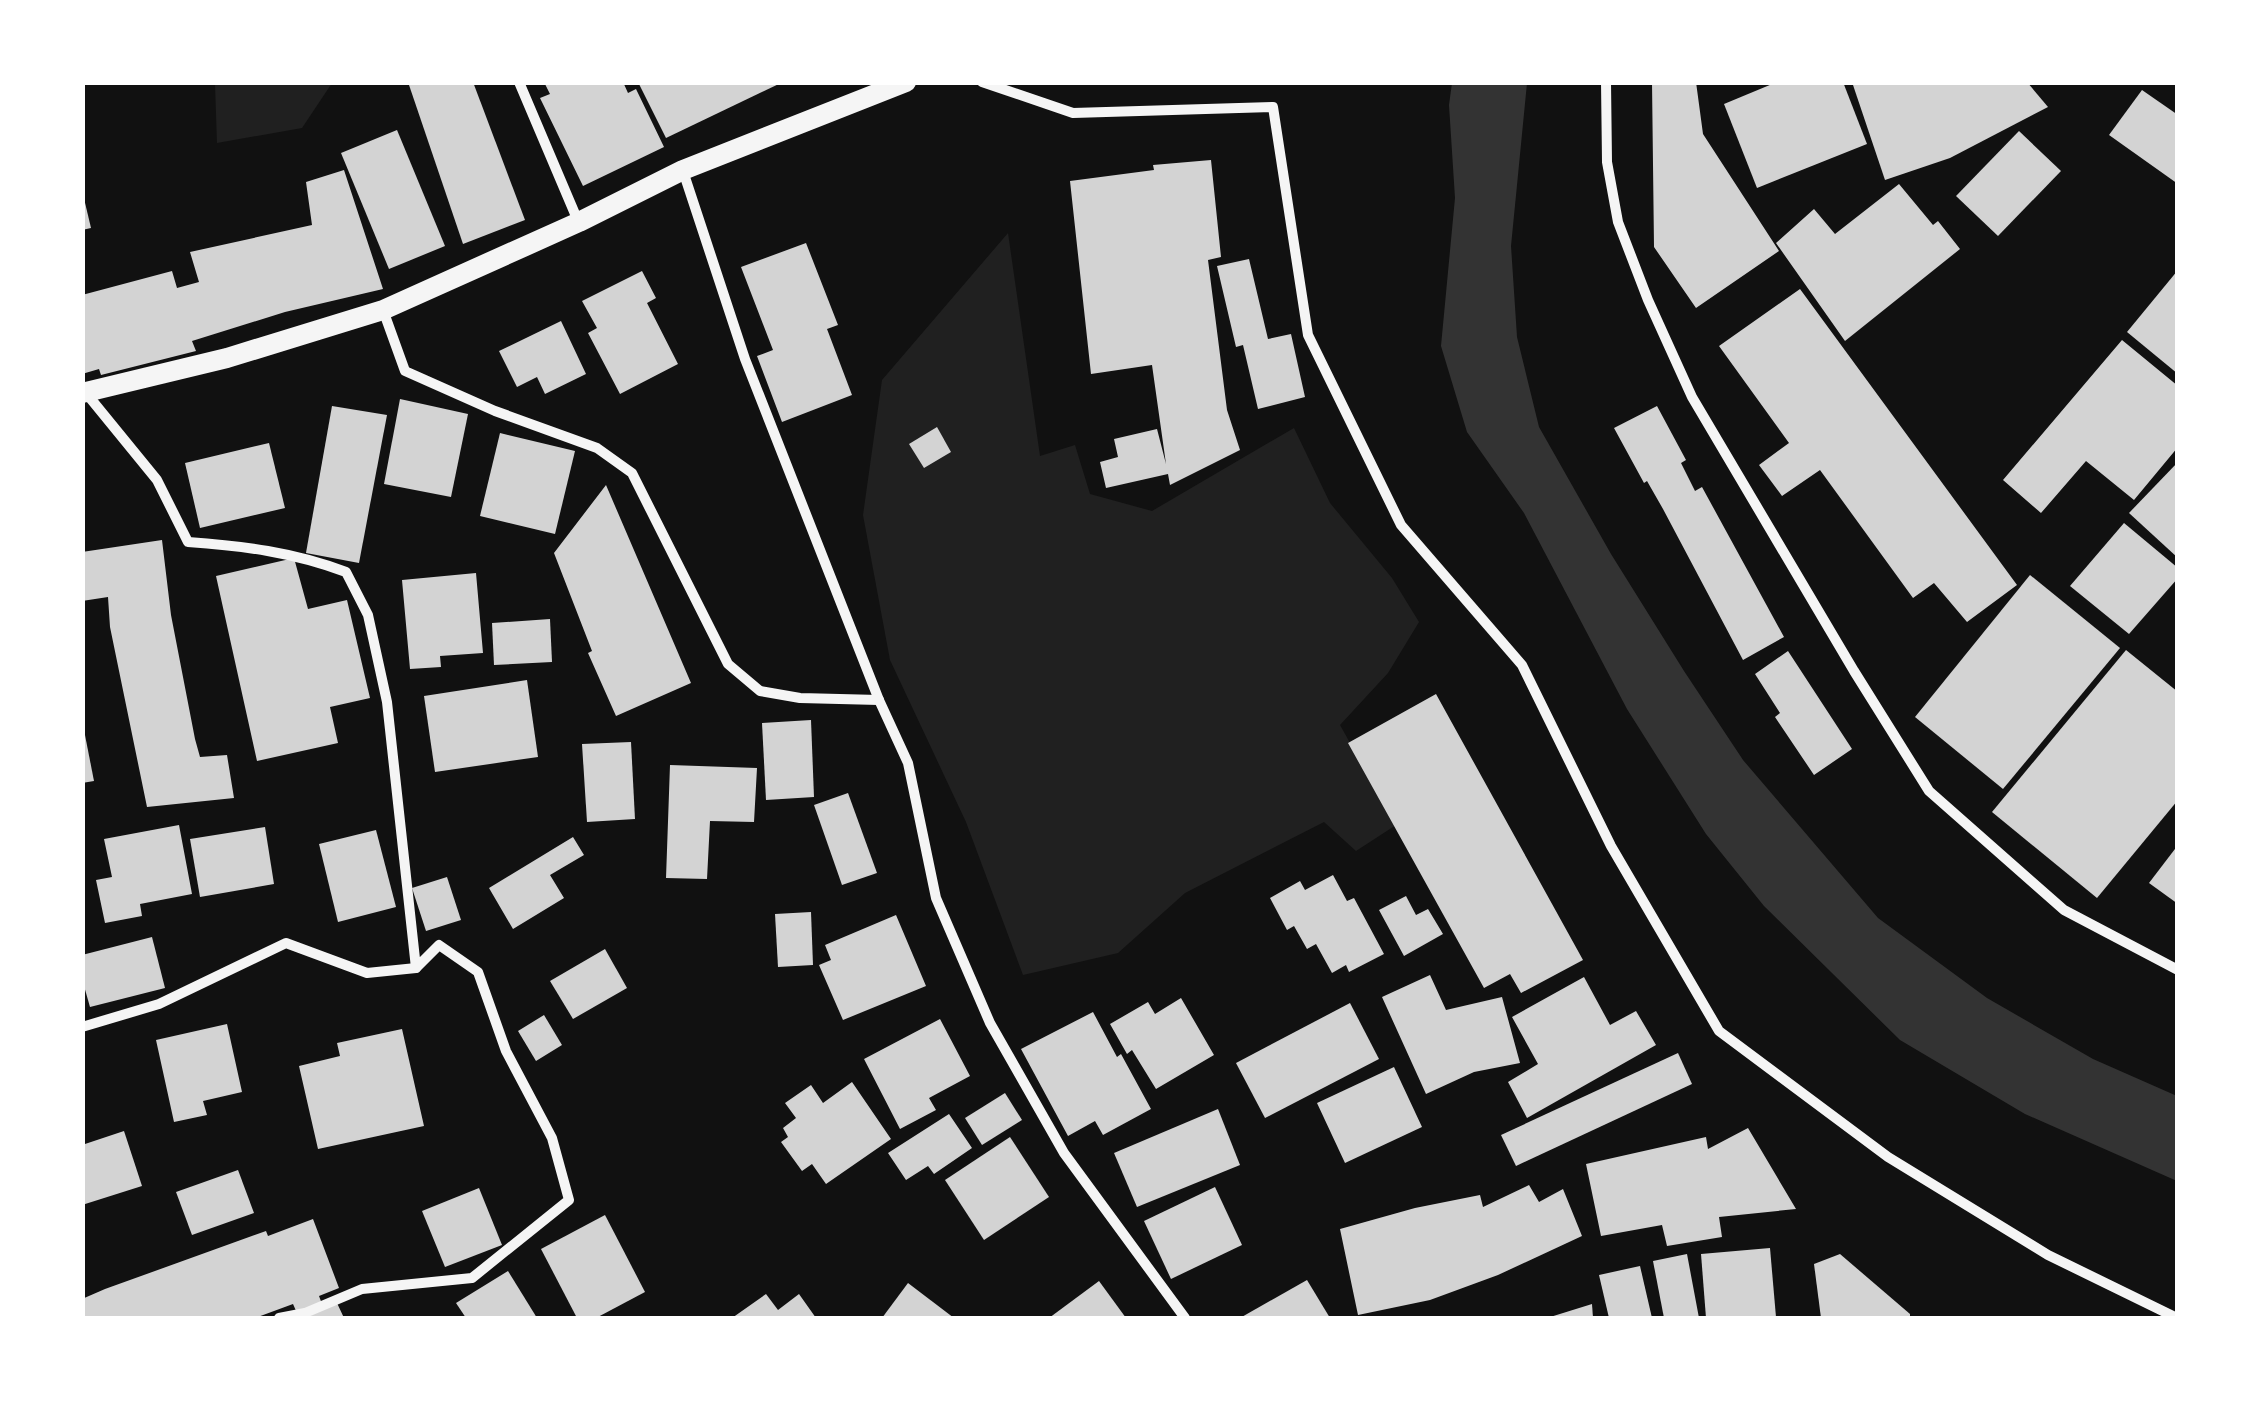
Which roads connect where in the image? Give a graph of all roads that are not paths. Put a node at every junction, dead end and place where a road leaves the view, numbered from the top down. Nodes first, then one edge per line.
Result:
1 (519, 82) edge
2 (906, 82) edge
3 (982, 82) edge
4 (1606, 82) edge
5 (682, 170) junction
6 (579, 222) junction
7 (383, 310) junction
8 (84, 392) edge
9 (879, 700) junction
10 (416, 968) junction
11 (2178, 970) edge
12 (82, 1027) edge
13 (279, 1318) edge
14 (1185, 1318) edge
15 (2177, 1318) edge

1 - 6 street
2 - 5 main road
3 - 15 street
4 - 11 street
5 - 6 main road
5 - 9 street
6 - 7 main road
7 - 8 main road
7 - 9 street
8 - 10 street
9 - 14 street
10 - 12 street
10 - 13 street

